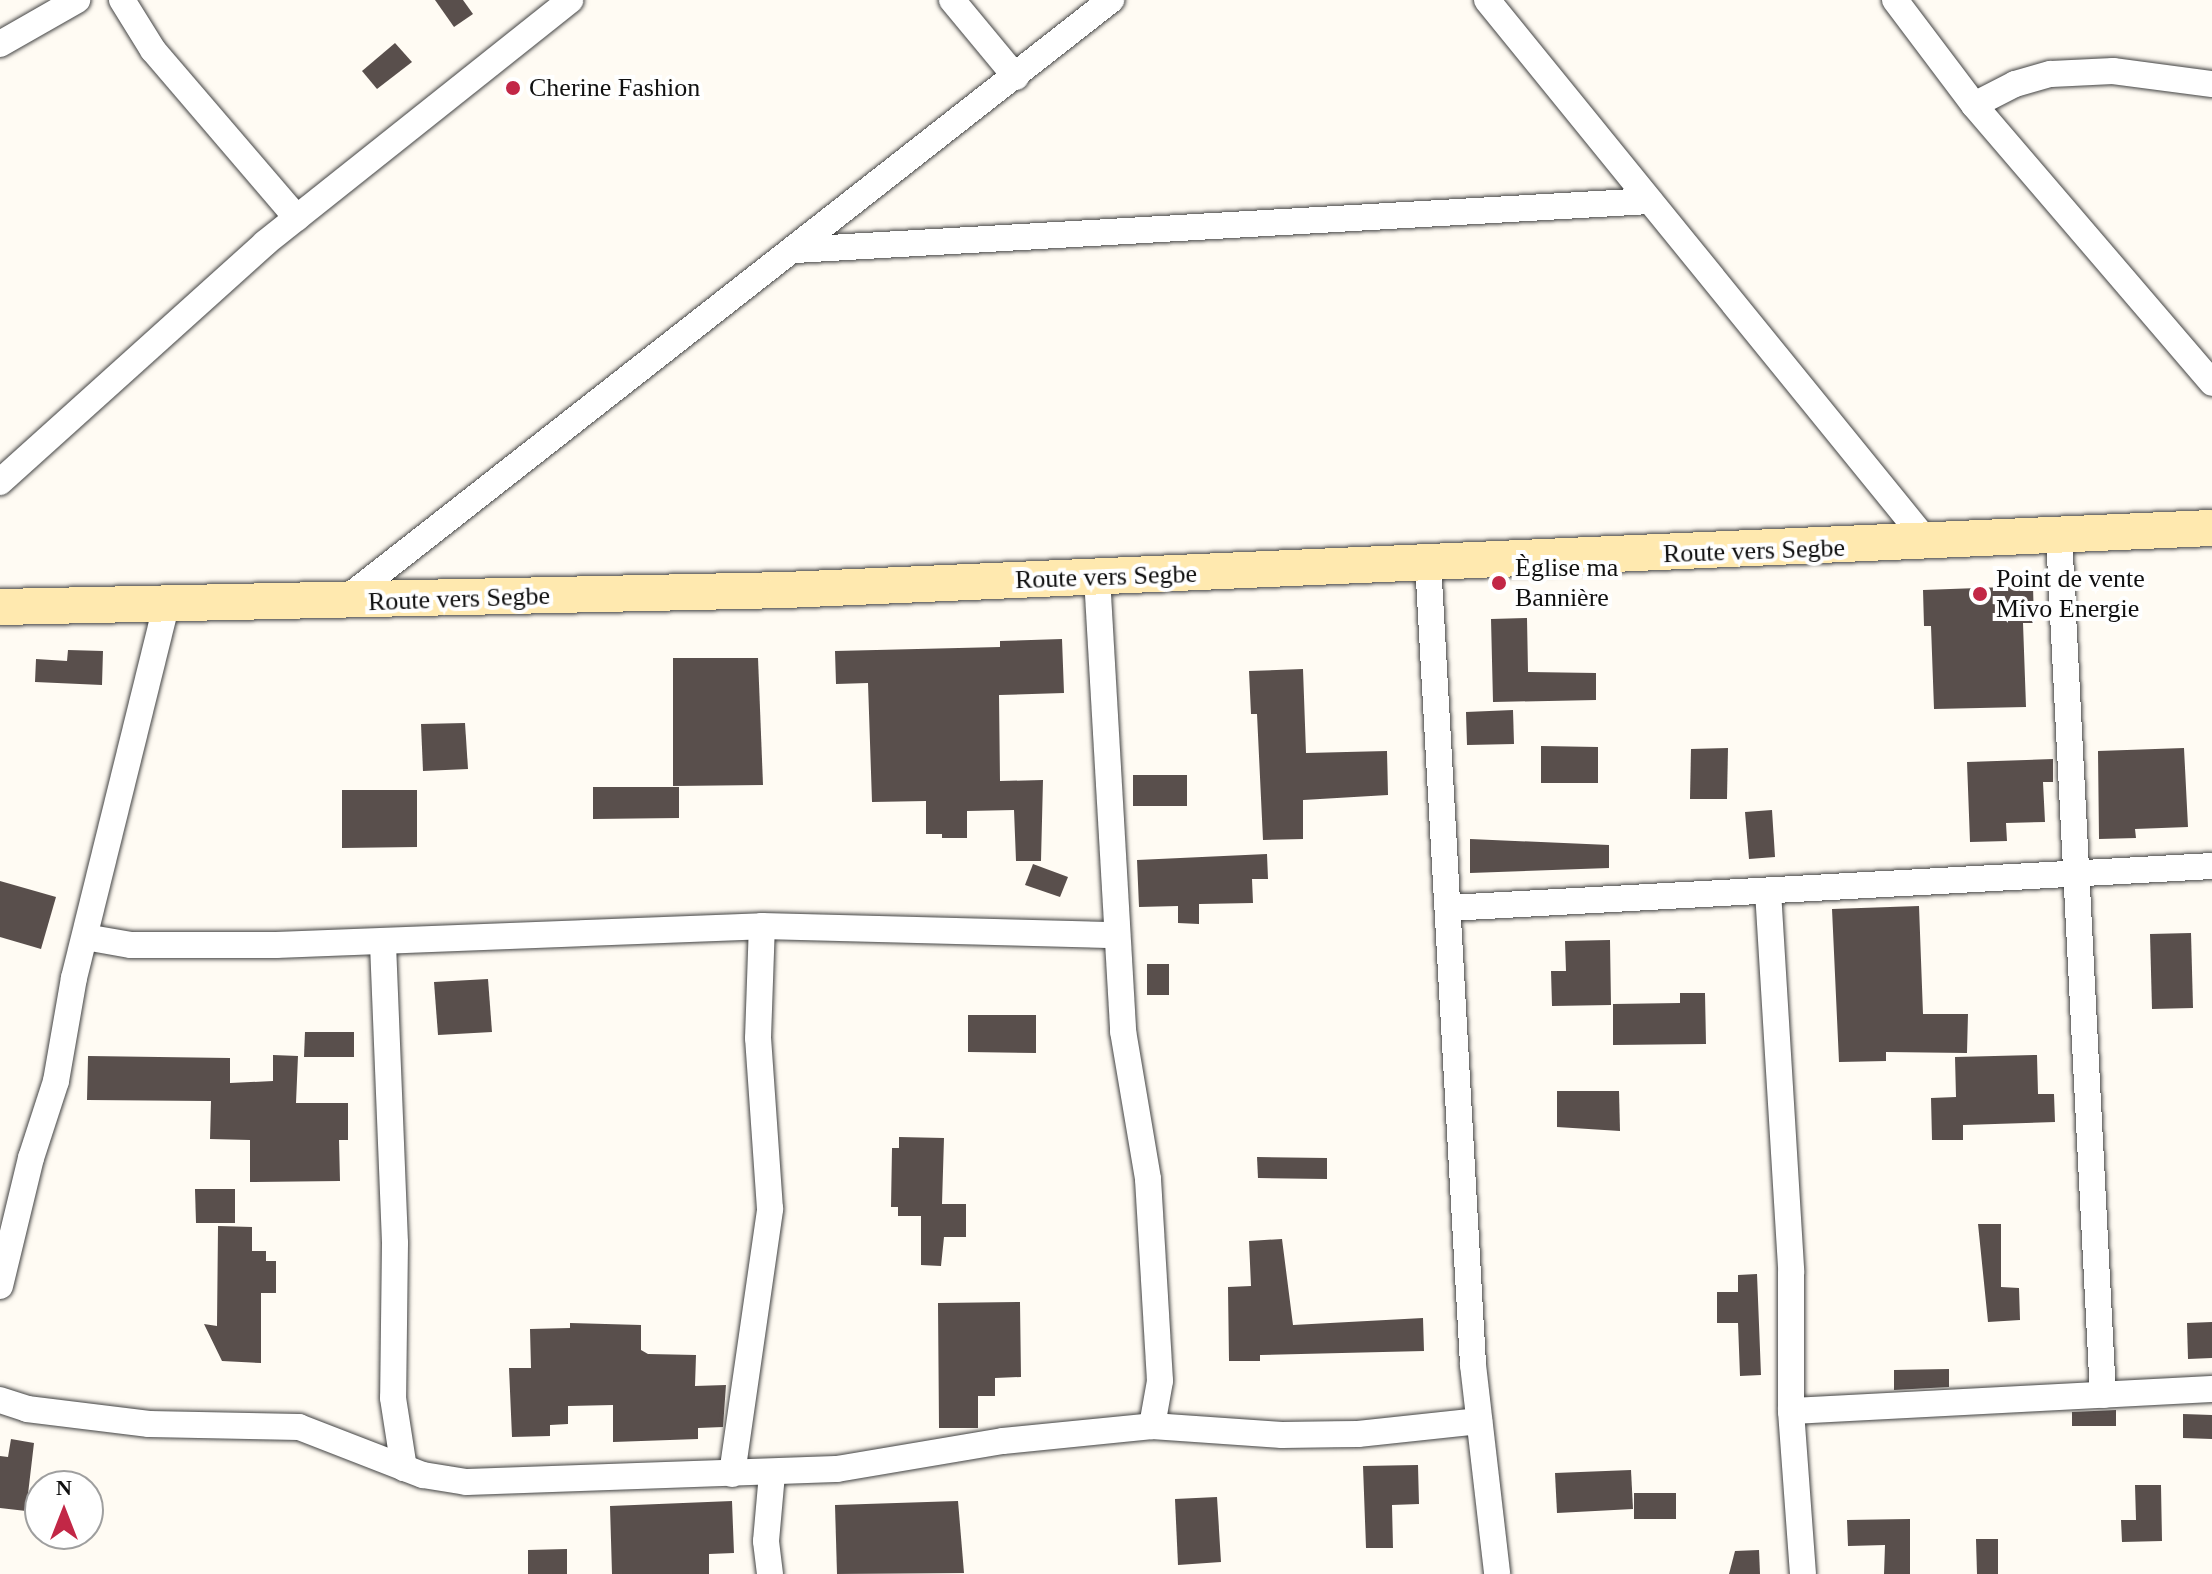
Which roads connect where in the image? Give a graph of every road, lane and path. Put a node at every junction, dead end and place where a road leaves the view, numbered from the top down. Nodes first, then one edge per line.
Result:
1 (77, 0) edge
2 (122, 0) edge
3 (570, 0) edge
4 (952, 0) edge
5 (1111, 0) edge
6 (1487, 0) edge
7 (1895, 0) edge
8 (0, 44) edge
9 (1016, 77) junction
10 (2212, 84) edge
11 (1974, 105) junction
12 (1650, 201) junction
13 (297, 218) junction
14 (795, 250) junction
15 (2212, 383) edge
16 (0, 482) edge
17 (2212, 528) edge
18 (2059, 536) junction
19 (1929, 544) junction
20 (1428, 562) junction
21 (1097, 577) junction
22 (342, 602) junction
23 (166, 605) junction
24 (0, 607) edge
25 (2212, 866) edge
26 (2076, 873) junction
27 (1768, 891) junction
28 (1449, 908) junction
29 (762, 926) junction
30 (1117, 935) junction
31 (85, 937) junction
32 (383, 944) junction
33 (0, 1286) edge
34 (2212, 1389) edge
35 (2103, 1395) junction
36 (0, 1400) edge
37 (1791, 1411) junction
38 (1479, 1421) junction
39 (1152, 1426) junction
40 (404, 1468) junction
41 (732, 1474) junction
42 (772, 1474) junction
43 (770, 1574) edge
44 (1497, 1574) edge
45 (1803, 1574) edge

1 - 8 street
2 - 13 street
3 - 13 street
4 - 9 street
5 - 9 street
6 - 12 street
7 - 11 street
9 - 14 street
10 - 11 street
11 - 15 street
12 - 14 street
12 - 19 street
13 - 16 street
14 - 22 street
17 - 18 main road, Route vers Segbe
18 - 19 main road, Route vers Segbe
18 - 26 street
19 - 20 main road, Route vers Segbe
20 - 21 main road, Route vers Segbe
20 - 28 street
21 - 22 main road, Route vers Segbe
21 - 30 street
22 - 23 main road, Route vers Segbe
23 - 24 main road, Route vers Segbe
23 - 31 street
25 - 26 street
26 - 27 street
26 - 35 street
27 - 28 street
27 - 37 street
28 - 38 street
29 - 30 street
29 - 32 street
29 - 41 street
30 - 39 street
31 - 32 street
31 - 33 street
32 - 40 street
34 - 35 street
35 - 37 street
36 - 40 street
37 - 45 street
38 - 39 street
38 - 44 street
39 - 42 street
40 - 41 street
41 - 42 street
42 - 43 street

